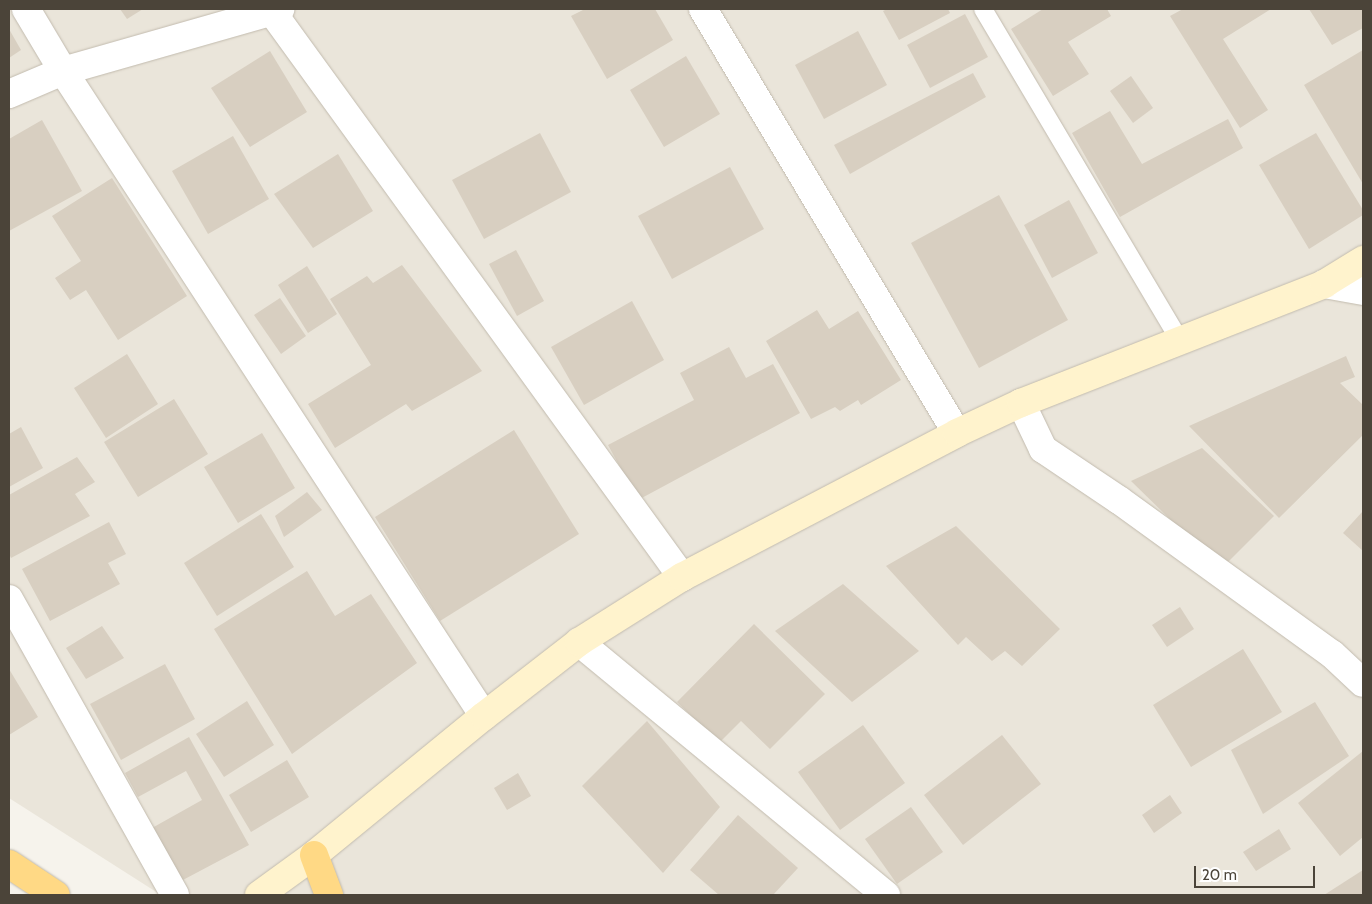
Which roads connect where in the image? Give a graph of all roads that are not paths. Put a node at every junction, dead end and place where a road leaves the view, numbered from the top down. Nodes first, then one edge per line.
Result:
1 (26, 9) edge
2 (703, 9) edge
3 (983, 9) edge
4 (273, 10) edge
5 (63, 71) junction
6 (9, 94) edge
7 (1363, 260) edge
8 (1324, 284) junction
9 (1363, 291) edge
10 (1181, 342) junction
11 (1021, 403) junction
12 (956, 433) junction
13 (682, 577) junction
14 (9, 599) edge
15 (579, 642) junction
16 (1363, 683) edge
17 (484, 716) junction
18 (314, 855) junction
19 (9, 864) edge
20 (56, 895) edge
21 (175, 895) edge
22 (259, 895) edge
23 (329, 895) edge
24 (886, 895) edge

1 - 5 street
2 - 12 street
3 - 10 lane
4 - 5 street
4 - 13 street
5 - 6 street
5 - 17 street
7 - 8 main road
8 - 9 street
8 - 10 main road
10 - 11 main road
11 - 12 main road
11 - 16 street
12 - 13 main road
13 - 15 main road
14 - 21 street
15 - 17 main road
15 - 24 street
17 - 18 main road
18 - 22 main road
18 - 23 highway
19 - 20 highway

